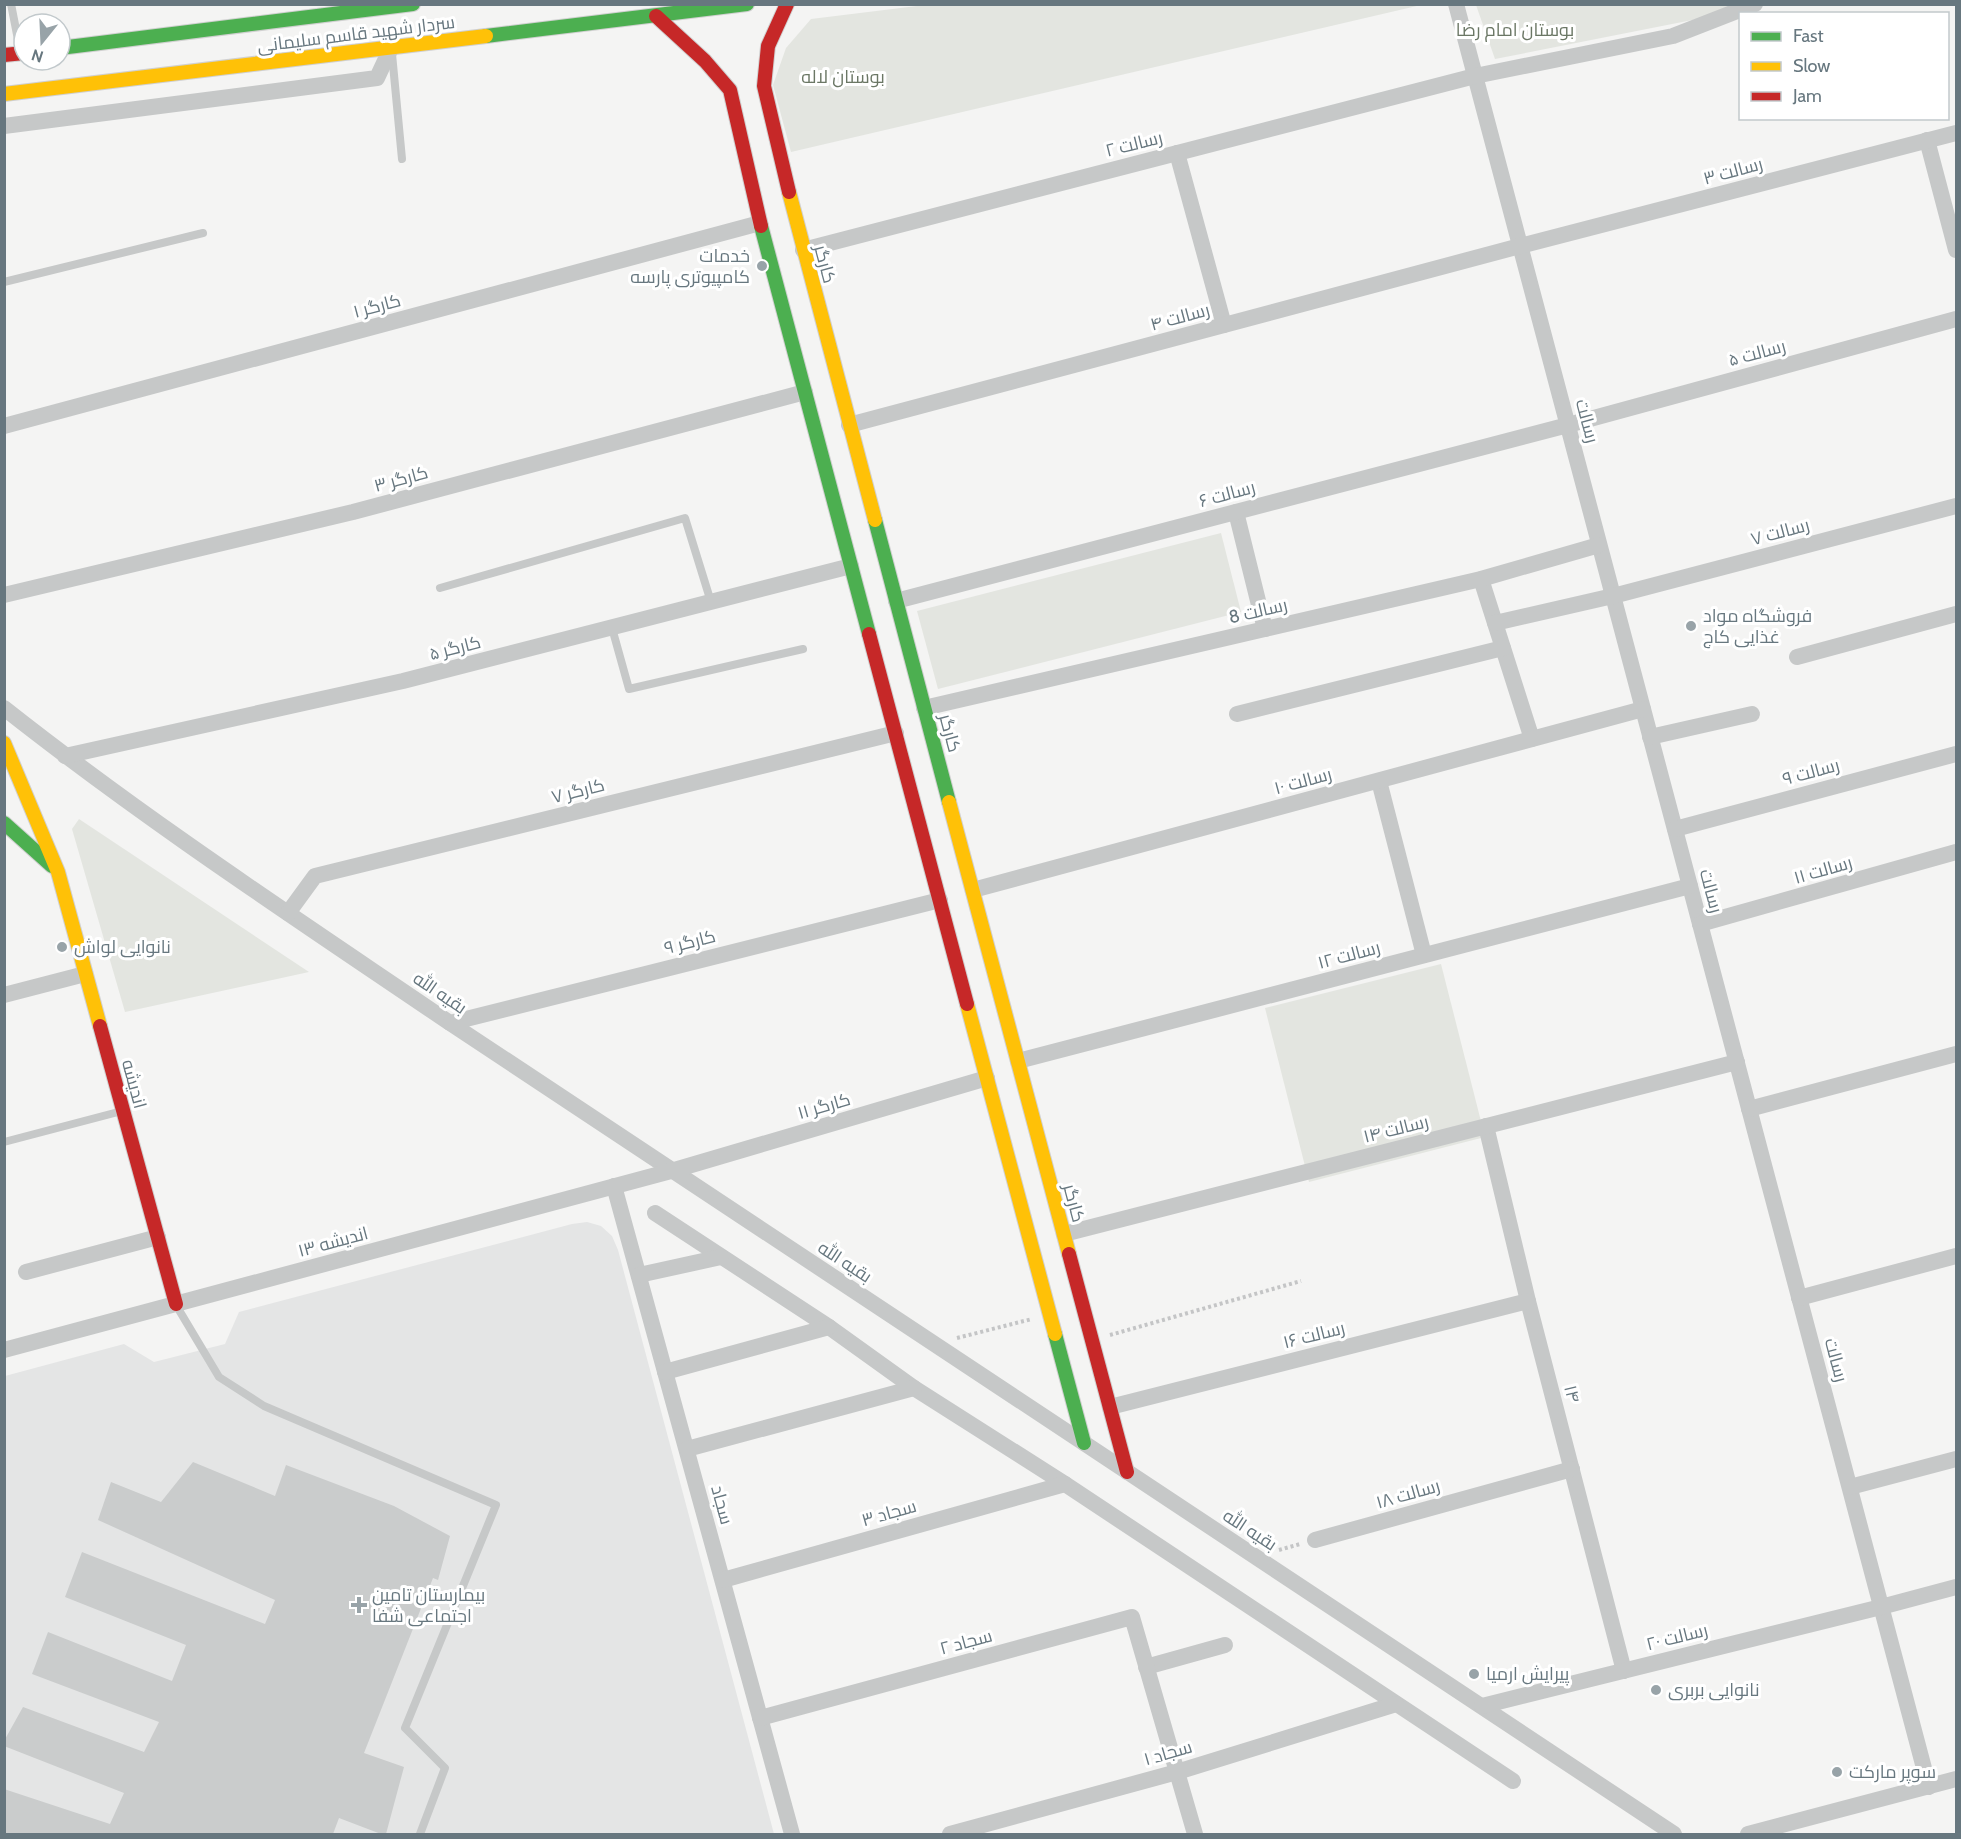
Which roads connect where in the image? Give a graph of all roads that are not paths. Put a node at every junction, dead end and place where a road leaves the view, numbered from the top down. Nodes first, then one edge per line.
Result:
1 (413, 4) edge
2 (747, 4) edge
3 (787, 4) edge
4 (1456, 4) edge
5 (1755, 4) edge
6 (656, 16) junction
7 (72, 47) edge
8 (392, 48) junction
9 (1475, 76) junction
10 (755, 82) junction
11 (730, 90) junction
12 (4, 94) edge
13 (4, 126) edge
14 (1956, 133) edge
15 (1927, 140) junction
16 (1177, 153) junction
17 (402, 159) dead end
18 (760, 223) junction
19 (203, 233) dead end
20 (1520, 246) junction
21 (803, 250) junction
22 (1956, 250) edge
23 (4, 282) edge
24 (1956, 319) edge
25 (1224, 325) junction
26 (805, 392) junction
27 (849, 425) junction
28 (1568, 425) junction
29 (4, 426) edge
30 (849, 491) junction
31 (1956, 506) edge
32 (1236, 512) junction
33 (1599, 545) junction
34 (851, 566) junction
35 (1481, 579) junction
36 (440, 588) dead end
37 (4, 595) edge
38 (1613, 596) junction
39 (896, 601) junction
40 (711, 602) junction
41 (1956, 614) edge
42 (1495, 624) junction
43 (612, 628) junction
44 (1265, 629) junction
45 (1503, 648) junction
46 (803, 650) dead end
47 (1797, 657) dead end
48 (4, 708) edge
49 (924, 708) junction
50 (1643, 709) junction
51 (1237, 714) dead end
52 (1752, 714) dead end
53 (896, 733) junction
54 (1650, 737) junction
55 (1532, 739) junction
56 (4, 743) edge
57 (1956, 754) edge
58 (65, 756) junction
59 (1379, 780) junction
60 (4, 822) edge
61 (1675, 829) junction
62 (1956, 852) edge
63 (58, 872) junction
64 (1690, 886) junction
65 (973, 890) junction
66 (940, 900) junction
67 (288, 913) junction
68 (1700, 924) junction
69 (1424, 955) junction
70 (86, 974) junction
71 (4, 995) edge
72 (450, 1023) junction
73 (1956, 1054) edge
74 (1018, 1061) junction
75 (1737, 1062) junction
76 (987, 1078) junction
77 (1749, 1109) junction
78 (123, 1110) junction
79 (1486, 1126) junction
80 (4, 1142) edge
81 (671, 1171) junction
82 (614, 1186) junction
83 (655, 1214) dead end
84 (1064, 1234) junction
85 (158, 1237) junction
86 (1956, 1256) edge
87 (721, 1257) junction
88 (26, 1272) dead end
89 (639, 1275) junction
90 (1799, 1298) junction
91 (1528, 1301) junction
92 (176, 1304) junction
93 (829, 1327) junction
94 (4, 1350) edge
95 (665, 1372) junction
96 (914, 1388) junction
97 (1110, 1407) junction
98 (1084, 1443) junction
99 (687, 1449) junction
100 (1956, 1459) edge
101 (1572, 1469) junction
102 (1127, 1472) junction
103 (1065, 1484) junction
104 (1850, 1487) junction
105 (1316, 1540) road end
106 (723, 1580) junction
107 (1956, 1587) edge
108 (1881, 1607) junction
109 (1225, 1645) dead end
110 (1146, 1667) junction
111 (1624, 1671) junction
112 (1396, 1704) junction
113 (1482, 1706) junction
114 (760, 1718) junction
115 (1177, 1772) junction
116 (1956, 1779) edge
117 (1513, 1781) dead end
118 (1929, 1786) junction
119 (420, 1834) edge
120 (792, 1834) edge
121 (950, 1834) edge
122 (1195, 1834) edge
123 (1674, 1834) edge
124 (1748, 1834) edge

1 - 7 street
2 - 6 street, سردار شهید قاسم سلیمانی
3 - 10 street, کارگر
4 - 9 street, رسالت
5 - 9 street, رسالت ۲
6 - 8 street, سردار شهید قاسم سلیمانی
6 - 11 street, کارگر
8 - 12 street, سردار شهید قاسم سلیمانی
8 - 13 street
8 - 17 lane
9 - 16 street, رسالت ۲
9 - 20 street, رسالت
10 - 11 street
10 - 21 street, کارگر
11 - 18 street, کارگر
14 - 15 street, رسالت ۳
15 - 20 street, رسالت ۳
15 - 22 street
16 - 21 street, رسالت ۲
16 - 25 street
18 - 26 street, کارگر
18 - 29 street, کارگر ۱
19 - 23 lane
20 - 25 street, رسالت ۴
20 - 28 street, رسالت
21 - 27 street, کارگر
24 - 28 street, رسالت ۵
25 - 27 street, رسالت ۴
26 - 30 street, کارگر
26 - 37 street, کارگر ۳
27 - 30 street, کارگر
28 - 32 street, رسالت ۶
28 - 33 street, رسالت
30 - 34 street, کارگر
30 - 39 street, کارگر
31 - 38 street, رسالت ۷
32 - 39 street, رسالت ۶
32 - 44 street
33 - 35 street, رسالت 8
33 - 38 street, رسالت
34 - 40 street, کارگر ۵
34 - 53 street, کارگر
35 - 42 street
35 - 44 street, رسالت 8
36 - 40 lane
38 - 42 street, رسالت ۷
38 - 50 street, رسالت
39 - 49 street, کارگر
40 - 43 street, کارگر ۵
41 - 47 street
42 - 45 street
43 - 46 lane
43 - 58 street, کارگر ۵
44 - 49 street, رسالت 8
45 - 51 street
45 - 55 street
48 - 58 street, بقیه الله
49 - 65 street, کارگر
50 - 54 street, رسالت
50 - 55 street, رسالت ۱۰
52 - 54 street
53 - 66 street, کارگر
53 - 67 street, کارگر ۷
54 - 61 street, رسالت
55 - 59 street, رسالت ۱۰
56 - 63 street, اندیشه
57 - 61 street, رسالت ۹
58 - 67 street, بقیه الله
59 - 65 street, رسالت ۱۰
59 - 69 street
60 - 63 street
61 - 64 street, رسالت
62 - 68 street, رسالت ۱۱
63 - 70 street, اندیشه
64 - 68 street, رسالت
64 - 69 street, رسالت ۱۲
65 - 74 street, کارگر
66 - 72 street, کارگر ۹
66 - 76 street, کارگر
67 - 72 street, بقیه الله
68 - 75 street, رسالت
69 - 74 street, رسالت ۱۲
70 - 71 street
70 - 78 street, اندیشه
72 - 81 street, بقیه الله
73 - 77 street
74 - 84 street, کارگر
75 - 77 street, رسالت
75 - 79 street, رسالت ۱۴
76 - 81 street, کارگر ۱۱
76 - 98 street, کارگر
77 - 90 street, رسالت
78 - 80 lane
78 - 85 street, اندیشه
79 - 84 street, رسالت ۱۴
79 - 91 street, ۱۴
81 - 82 street, اندیشه ۱۳
81 - 98 street, بقیه الله
82 - 89 street, سجاد
82 - 92 street, اندیشه ۱۳
83 - 87 street
84 - 97 street, کارگر
85 - 88 street
85 - 92 street, اندیشه
86 - 90 street
87 - 89 street
87 - 93 street
89 - 95 street, سجاد
90 - 104 street, رسالت
91 - 97 street, رسالت ۱۶
91 - 101 street, ۱۴
92 - 94 street, اندیشه ۱۳
92 - 119 lane
93 - 95 street
93 - 96 street
95 - 99 street, سجاد
96 - 99 street
96 - 103 street
97 - 102 street, کارگر
98 - 102 street, بقیه الله
99 - 106 street, سجاد
100 - 104 street
101 - 105 street, رسالت ۱۸
101 - 111 street, ۱۴
102 - 113 street, بقیه الله
103 - 106 street, سجاد ۳
103 - 112 street
104 - 108 street, رسالت
106 - 114 street, سجاد
107 - 108 street, رسالت ۲۰
108 - 111 street, رسالت ۲۰
108 - 118 street, رسالت
109 - 110 street
110 - 114 street, سجاد ۲
110 - 115 street, سجاد ۲
111 - 113 street, رسالت ۲۰
112 - 115 street, سجاد ۱
112 - 117 street
113 - 123 street, بقیه الله
114 - 120 street, سجاد
115 - 121 street, سجاد ۱
115 - 122 street, سجاد ۲
116 - 118 street
118 - 124 street

